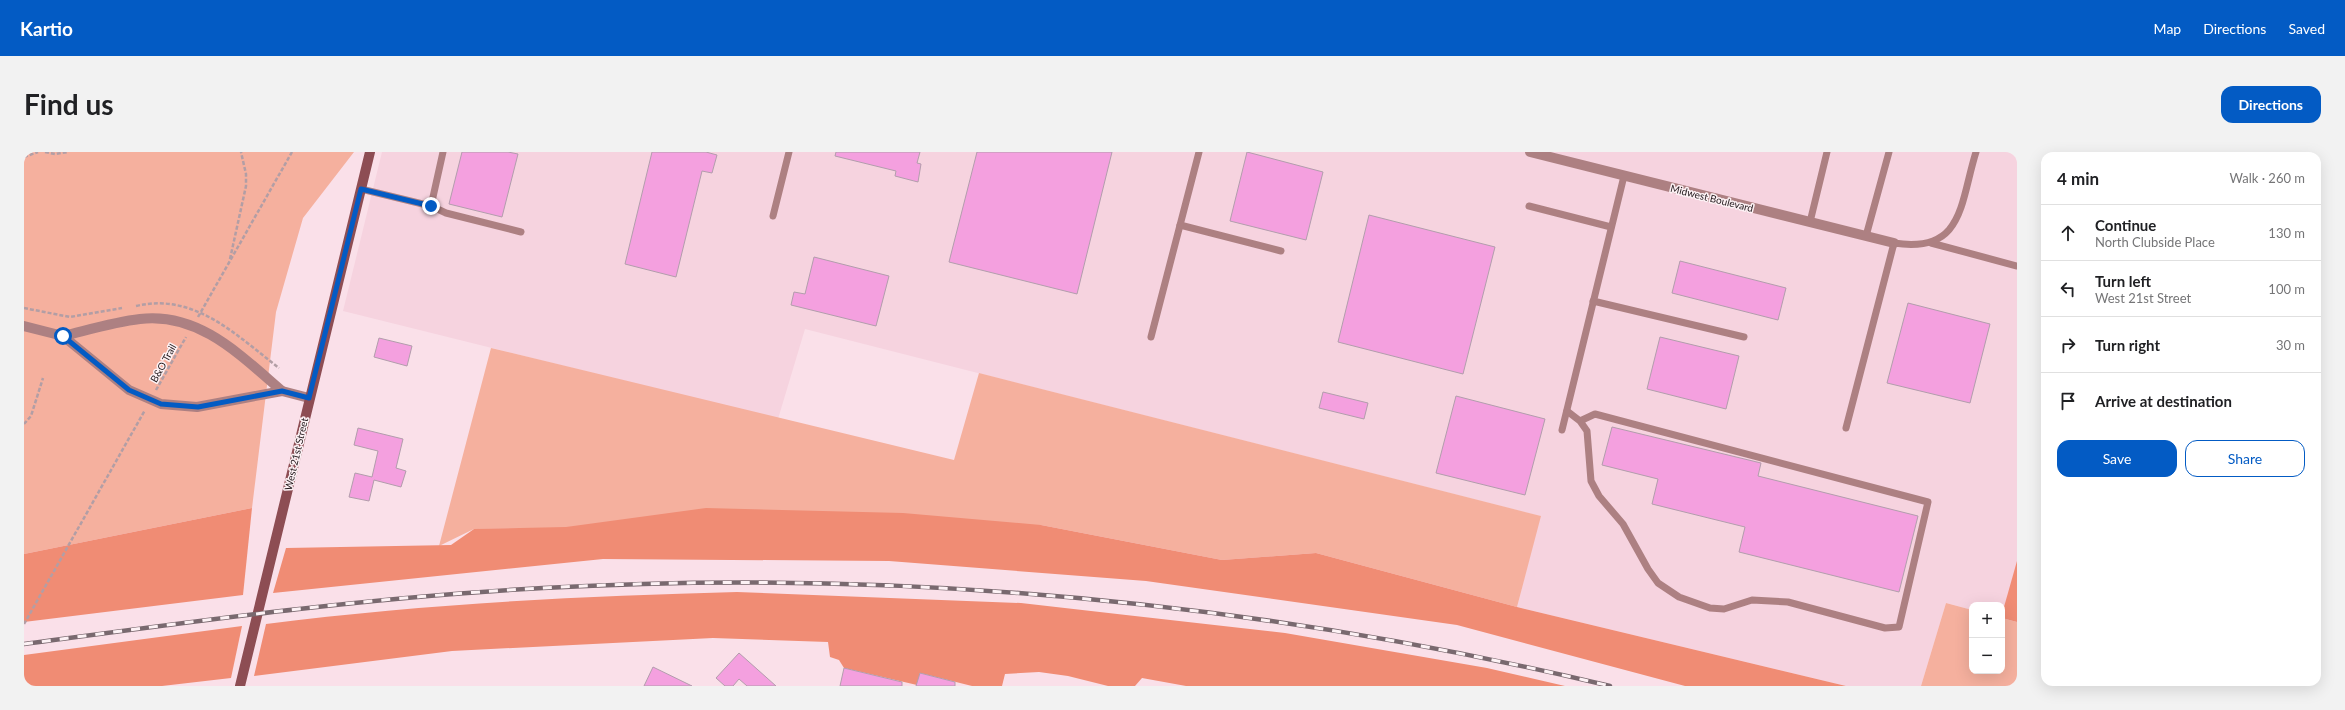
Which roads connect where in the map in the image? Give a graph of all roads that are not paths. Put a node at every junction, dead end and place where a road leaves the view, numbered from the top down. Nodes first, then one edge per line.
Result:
1 (370, 152) edge
2 (444, 152) edge
3 (789, 152) edge
4 (1199, 152) edge
5 (1533, 152) edge
6 (1827, 152) edge
7 (1889, 152) edge
8 (1976, 152) edge
9 (1624, 176) junction
10 (361, 189) junction
11 (431, 206) junction
12 (1529, 206) dead end
13 (773, 216) dead end
14 (1810, 222) junction
15 (1180, 225) junction
16 (1611, 227) junction
17 (520, 232) dead end
18 (1866, 236) junction
19 (1894, 243) junction
20 (1931, 243) junction
21 (1281, 251) dead end
22 (2017, 266) edge
23 (1593, 301) junction
24 (24, 326) edge
25 (63, 336) junction
26 (1151, 337) dead end
27 (1744, 337) dead end
28 (282, 391) junction
29 (309, 398) junction
30 (1566, 411) junction
31 (1580, 421) junction
32 (1846, 428) dead end
33 (1562, 430) dead end
34 (240, 686) edge

1 - 10 street, West 21st Street
2 - 11 lane
3 - 13 lane
4 - 15 lane
5 - 9 street, Midwest Boulevard
6 - 14 lane
7 - 18 lane
8 - 20 lane
9 - 14 street, Midwest Boulevard
9 - 16 lane
10 - 11 lane
10 - 29 street, West 21st Street
11 - 17 lane
12 - 16 lane
14 - 18 street, Midwest Boulevard
15 - 21 lane
15 - 26 lane
16 - 23 lane
18 - 19 street, Midwest Boulevard
19 - 20 lane
19 - 32 lane
20 - 22 lane
23 - 27 lane
23 - 30 lane
24 - 25 street
25 - 28 street
25 - 28 street
28 - 29 street
29 - 34 street, West 21st Street
30 - 31 lane
30 - 33 lane
31 - 31 lane

